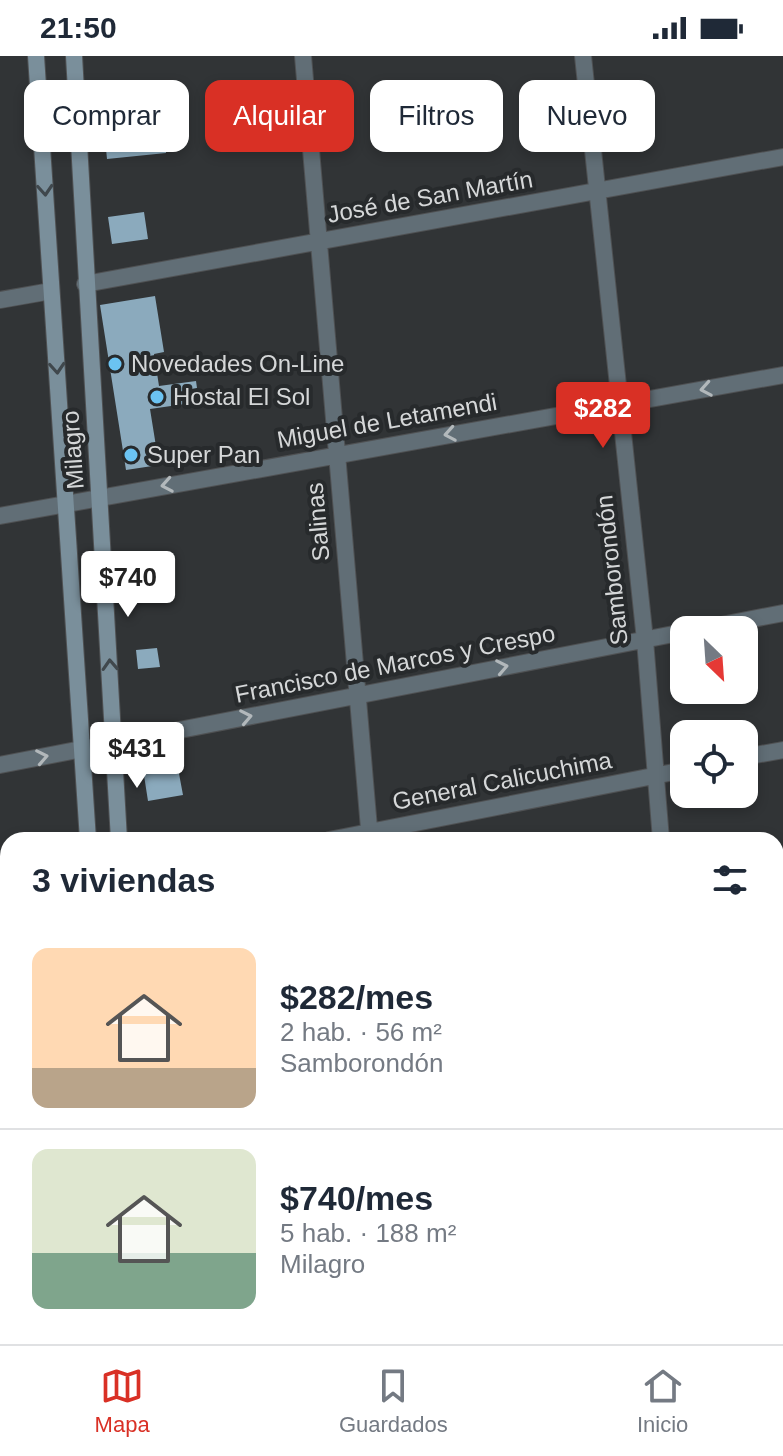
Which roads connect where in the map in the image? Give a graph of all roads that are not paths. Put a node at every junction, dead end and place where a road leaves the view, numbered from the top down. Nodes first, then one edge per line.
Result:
1 (36, 56) edge
2 (74, 56) edge
3 (303, 56) edge
4 (583, 56) edge
5 (783, 157) edge
6 (597, 191) junction
7 (319, 242) junction
8 (85, 284) junction
9 (51, 291) junction
10 (0, 300) edge
11 (783, 375) edge
12 (618, 405) junction
13 (337, 455) junction
14 (101, 497) junction
15 (67, 504) junction
16 (0, 516) edge
17 (783, 613) edge
18 (758, 618) edge
19 (670, 635) edge
20 (645, 640) junction
21 (357, 695) junction
22 (115, 743) junction
23 (84, 749) junction
24 (783, 750) edge
25 (758, 754) edge
26 (0, 765) edge
27 (670, 772) edge
28 (655, 775) junction
29 (88, 832) edge
30 (119, 832) edge
31 (369, 832) edge
32 (388, 832) edge
33 (660, 832) edge

1 -> 9 main road, Milagro
2 - 8 main road, Milagro
3 - 7 street, Salinas
4 - 6 street, Samborondón
5 - 6 street, José de San Martín
6 - 7 street, José de San Martín
6 - 12 street, Samborondón
7 - 8 street, José de San Martín
7 - 13 street, Salinas
8 - 14 main road, Milagro
9 - 10 street
9 -> 15 main road, Milagro
11 -> 12 street, Miguel de Letamendi
12 -> 13 street, Miguel de Letamendi
12 - 20 street, Samborondón
13 -> 14 street, Miguel de Letamendi
13 - 21 street, Salinas
14 - 15 street, Miguel de Letamendi
22 -> 14 main road, Milagro
15 - 16 street, Miguel de Letamendi
15 - 23 main road, Milagro
17 - 18 street
19 - 20 street, Francisco de Marcos y Crespo
21 -> 20 street, Francisco de Marcos y Crespo
20 - 28 street, Samborondón
22 -> 21 street, Francisco de Marcos y Crespo
21 - 31 street, Salinas
22 - 23 street, Francisco de Marcos y Crespo
22 - 30 main road, Milagro
26 -> 23 street
23 - 29 main road, Milagro
24 - 25 street
27 - 28 street, General Calicuchima
28 - 32 street, General Calicuchima
28 - 33 street, Samborondón

